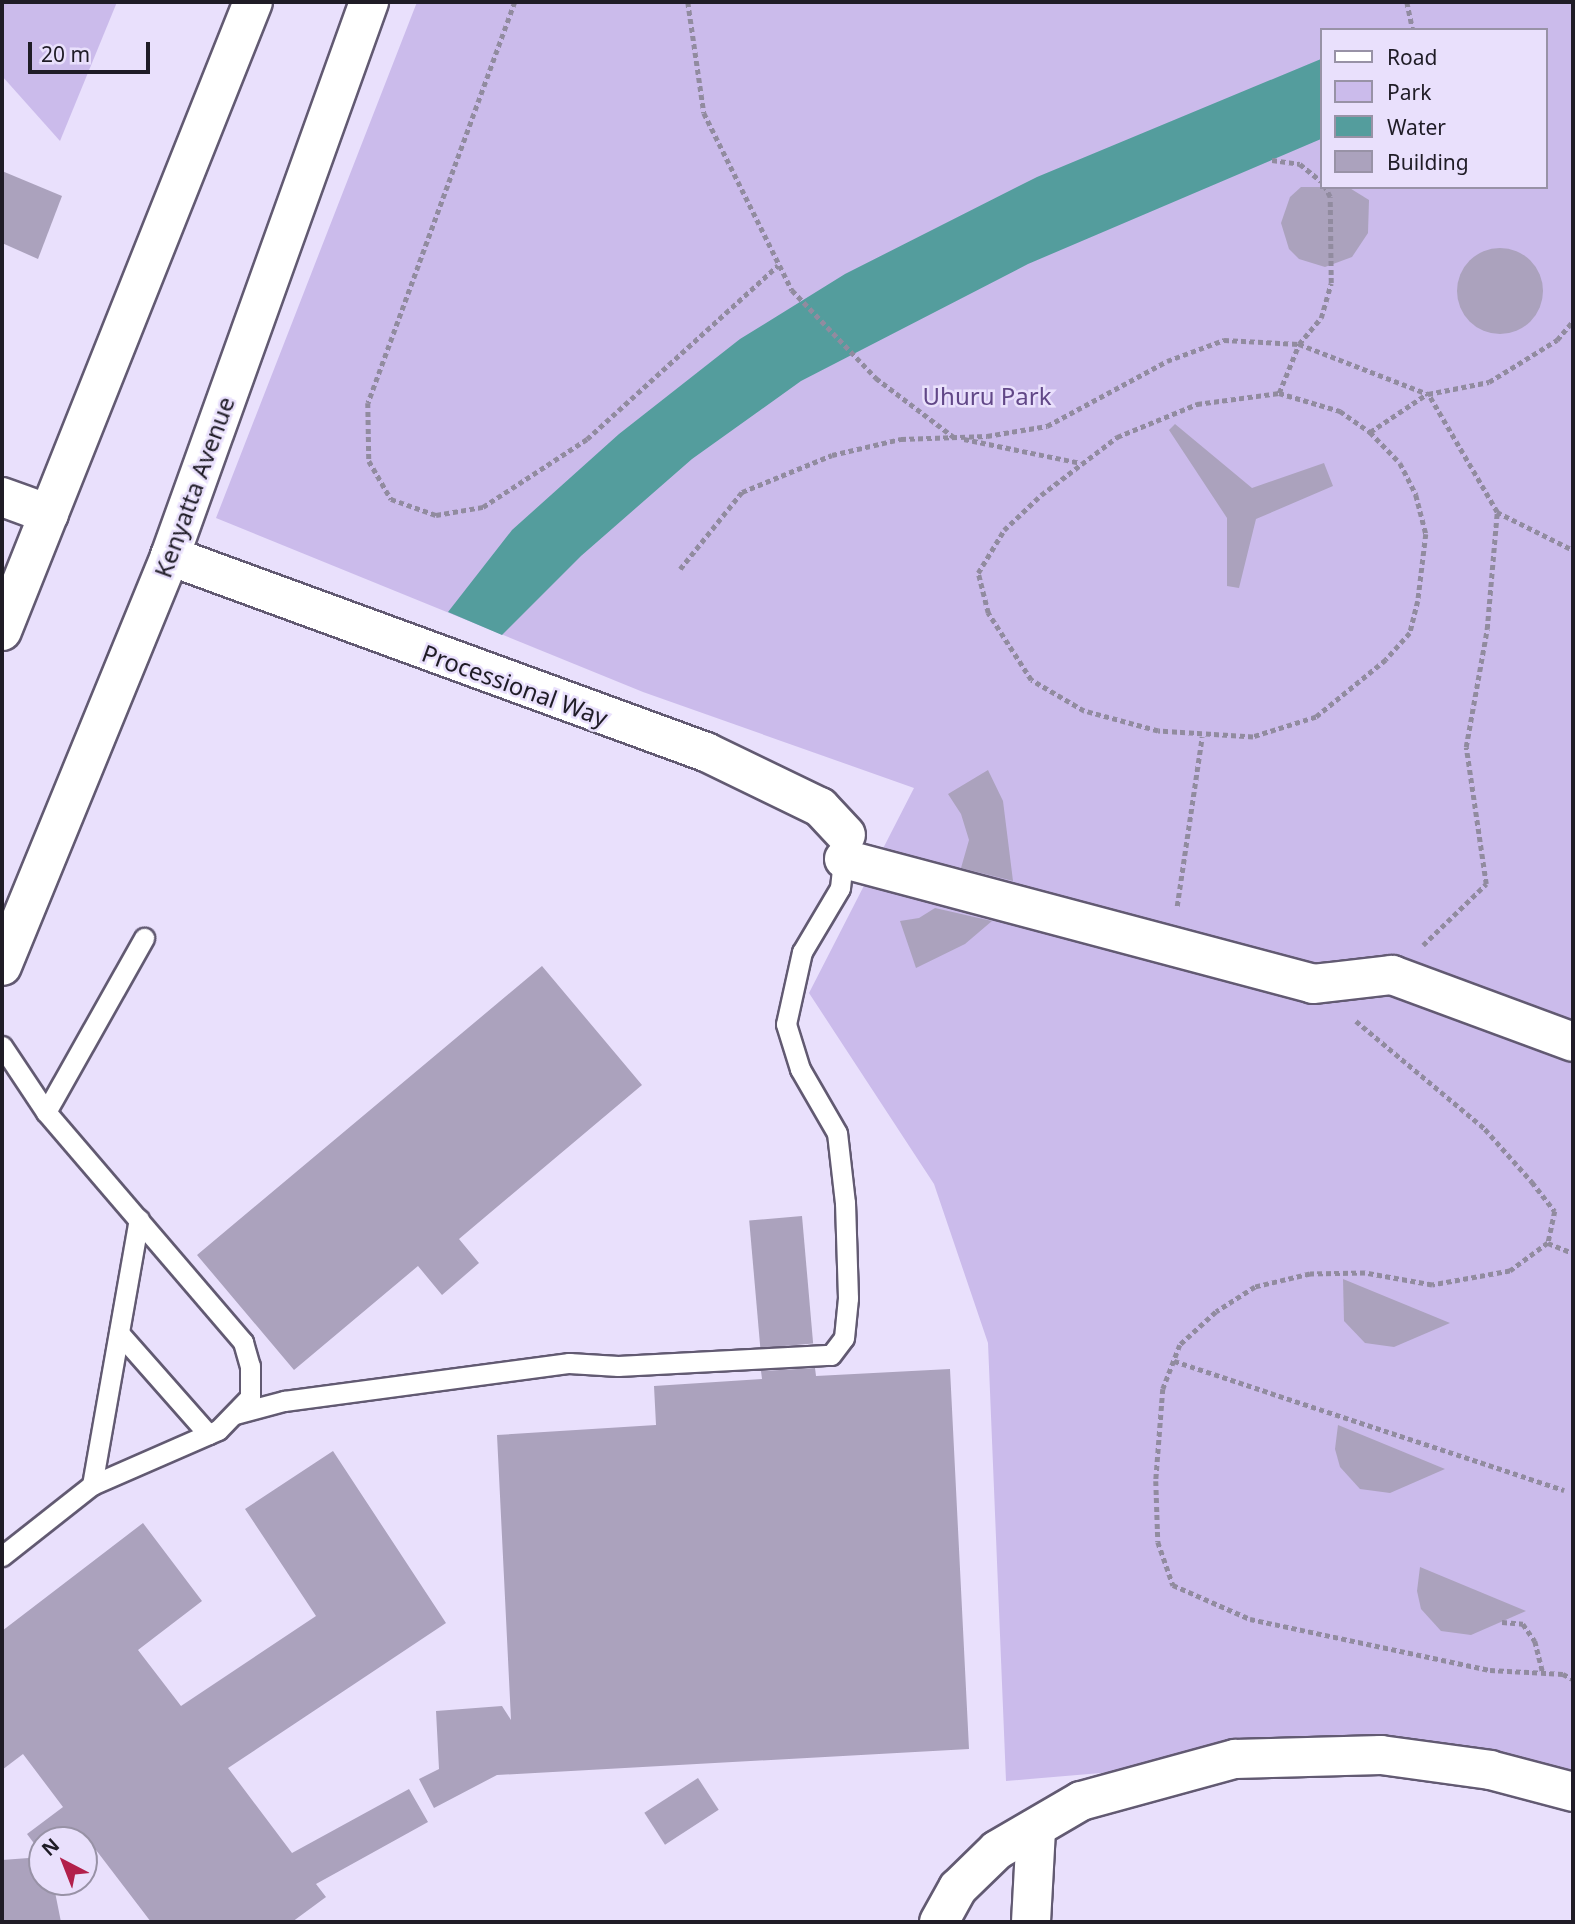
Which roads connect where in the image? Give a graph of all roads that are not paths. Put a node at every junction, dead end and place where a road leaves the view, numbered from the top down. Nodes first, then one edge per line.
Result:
1 (253, 2) edge
2 (369, 2) edge
3 (2, 497) edge
4 (49, 514) junction
5 (170, 556) junction
6 (2, 631) edge
7 (845, 847) junction
8 (144, 938) dead end
9 (2, 966) edge
10 (1573, 1042) edge
11 (2, 1046) edge
12 (46, 1112) junction
13 (139, 1219) junction
14 (119, 1333) junction
15 (235, 1414) junction
16 (208, 1434) junction
17 (92, 1485) junction
18 (2, 1556) edge
19 (1573, 1792) edge
20 (1036, 1830) junction
21 (939, 1922) edge
22 (1031, 1922) edge

1 - 4 street
2 - 5 street, Kenyatta Avenue
3 - 4 street
4 - 6 street
5 - 7 street, Processional Way
5 - 9 street, Kenyatta Avenue
7 - 10 street
7 - 15 lane
8 - 12 lane
11 - 12 lane
12 - 13 lane
13 - 14 lane
13 - 15 lane
14 - 16 lane
14 - 17 lane
15 - 16 lane
16 - 17 lane
17 - 18 lane
19 - 20 street
20 - 21 street
20 - 22 street

